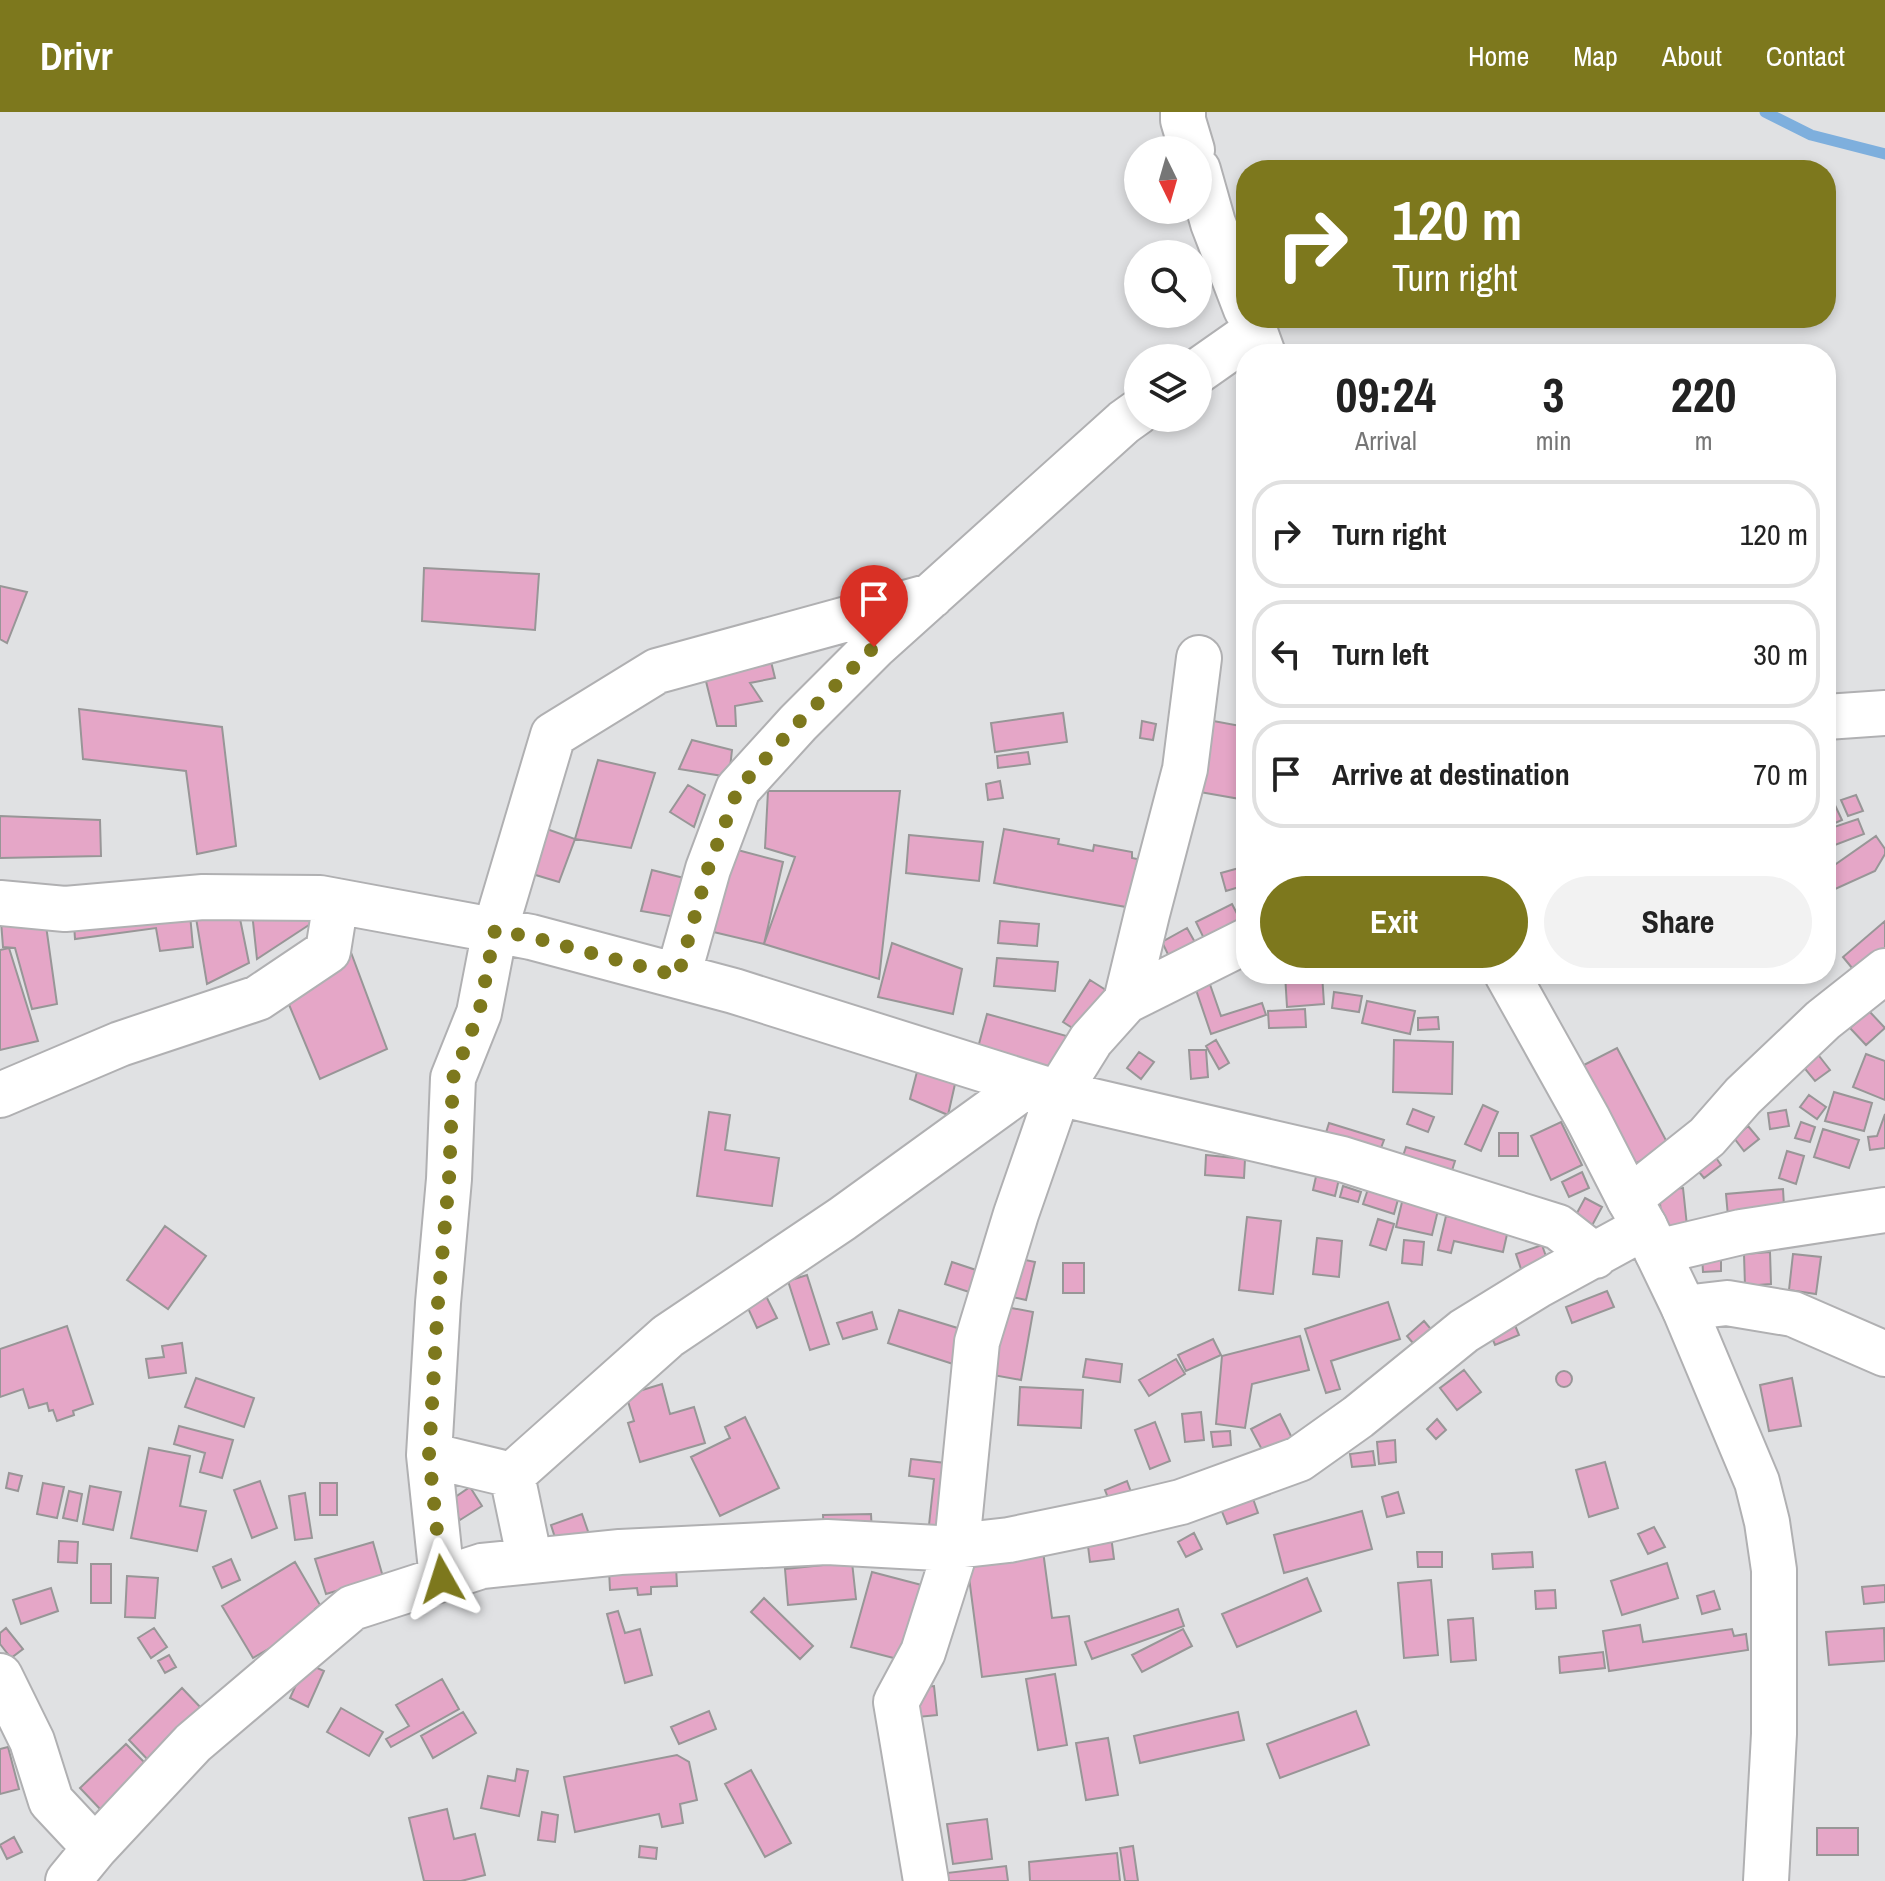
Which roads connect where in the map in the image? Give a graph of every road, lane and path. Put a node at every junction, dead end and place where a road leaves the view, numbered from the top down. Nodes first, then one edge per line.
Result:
1 (1183, 112) edge
2 (1188, 136) edge
3 (1212, 219) edge
4 (1236, 283) edge
5 (1253, 328) edge
6 (1212, 360) edge
7 (1124, 422) edge
8 (931, 596) junction
9 (1199, 658) dead end
10 (1885, 713) edge
11 (1836, 716) edge
12 (336, 901) junction
13 (0, 903) edge
14 (495, 930) junction
15 (1236, 946) edge
16 (1885, 971) edge
17 (678, 976) junction
18 (1513, 984) edge
19 (1126, 1001) junction
20 (1043, 1089) junction
21 (0, 1095) edge
22 (1885, 1210) edge
23 (1644, 1226) junction
24 (1595, 1256) junction
25 (1684, 1308) junction
26 (1885, 1354) edge
27 (429, 1455) junction
28 (512, 1475) junction
29 (957, 1545) junction
30 (530, 1561) junction
31 (442, 1579) junction
32 (0, 1676) edge
33 (81, 1865) edge
34 (926, 1881) edge
35 (1766, 1881) edge

1 - 2 street
3 - 4 street
5 - 6 street
7 - 8 street
8 - 14 street
8 - 17 street
9 - 19 street
10 - 11 street
12 - 13 street
12 - 14 street
12 - 21 street
14 - 17 street
14 - 27 street
15 - 19 street
16 - 23 street
17 - 20 street
18 - 23 street
19 - 20 street
20 - 24 street
20 - 28 street
20 - 29 street
22 - 23 street
23 - 24 street
23 - 25 street
24 - 29 street
25 - 26 street
25 - 35 street
27 - 28 street
27 - 31 street
28 - 30 street
29 - 30 street
29 - 34 street
30 - 31 street
31 - 33 street
32 - 33 street

